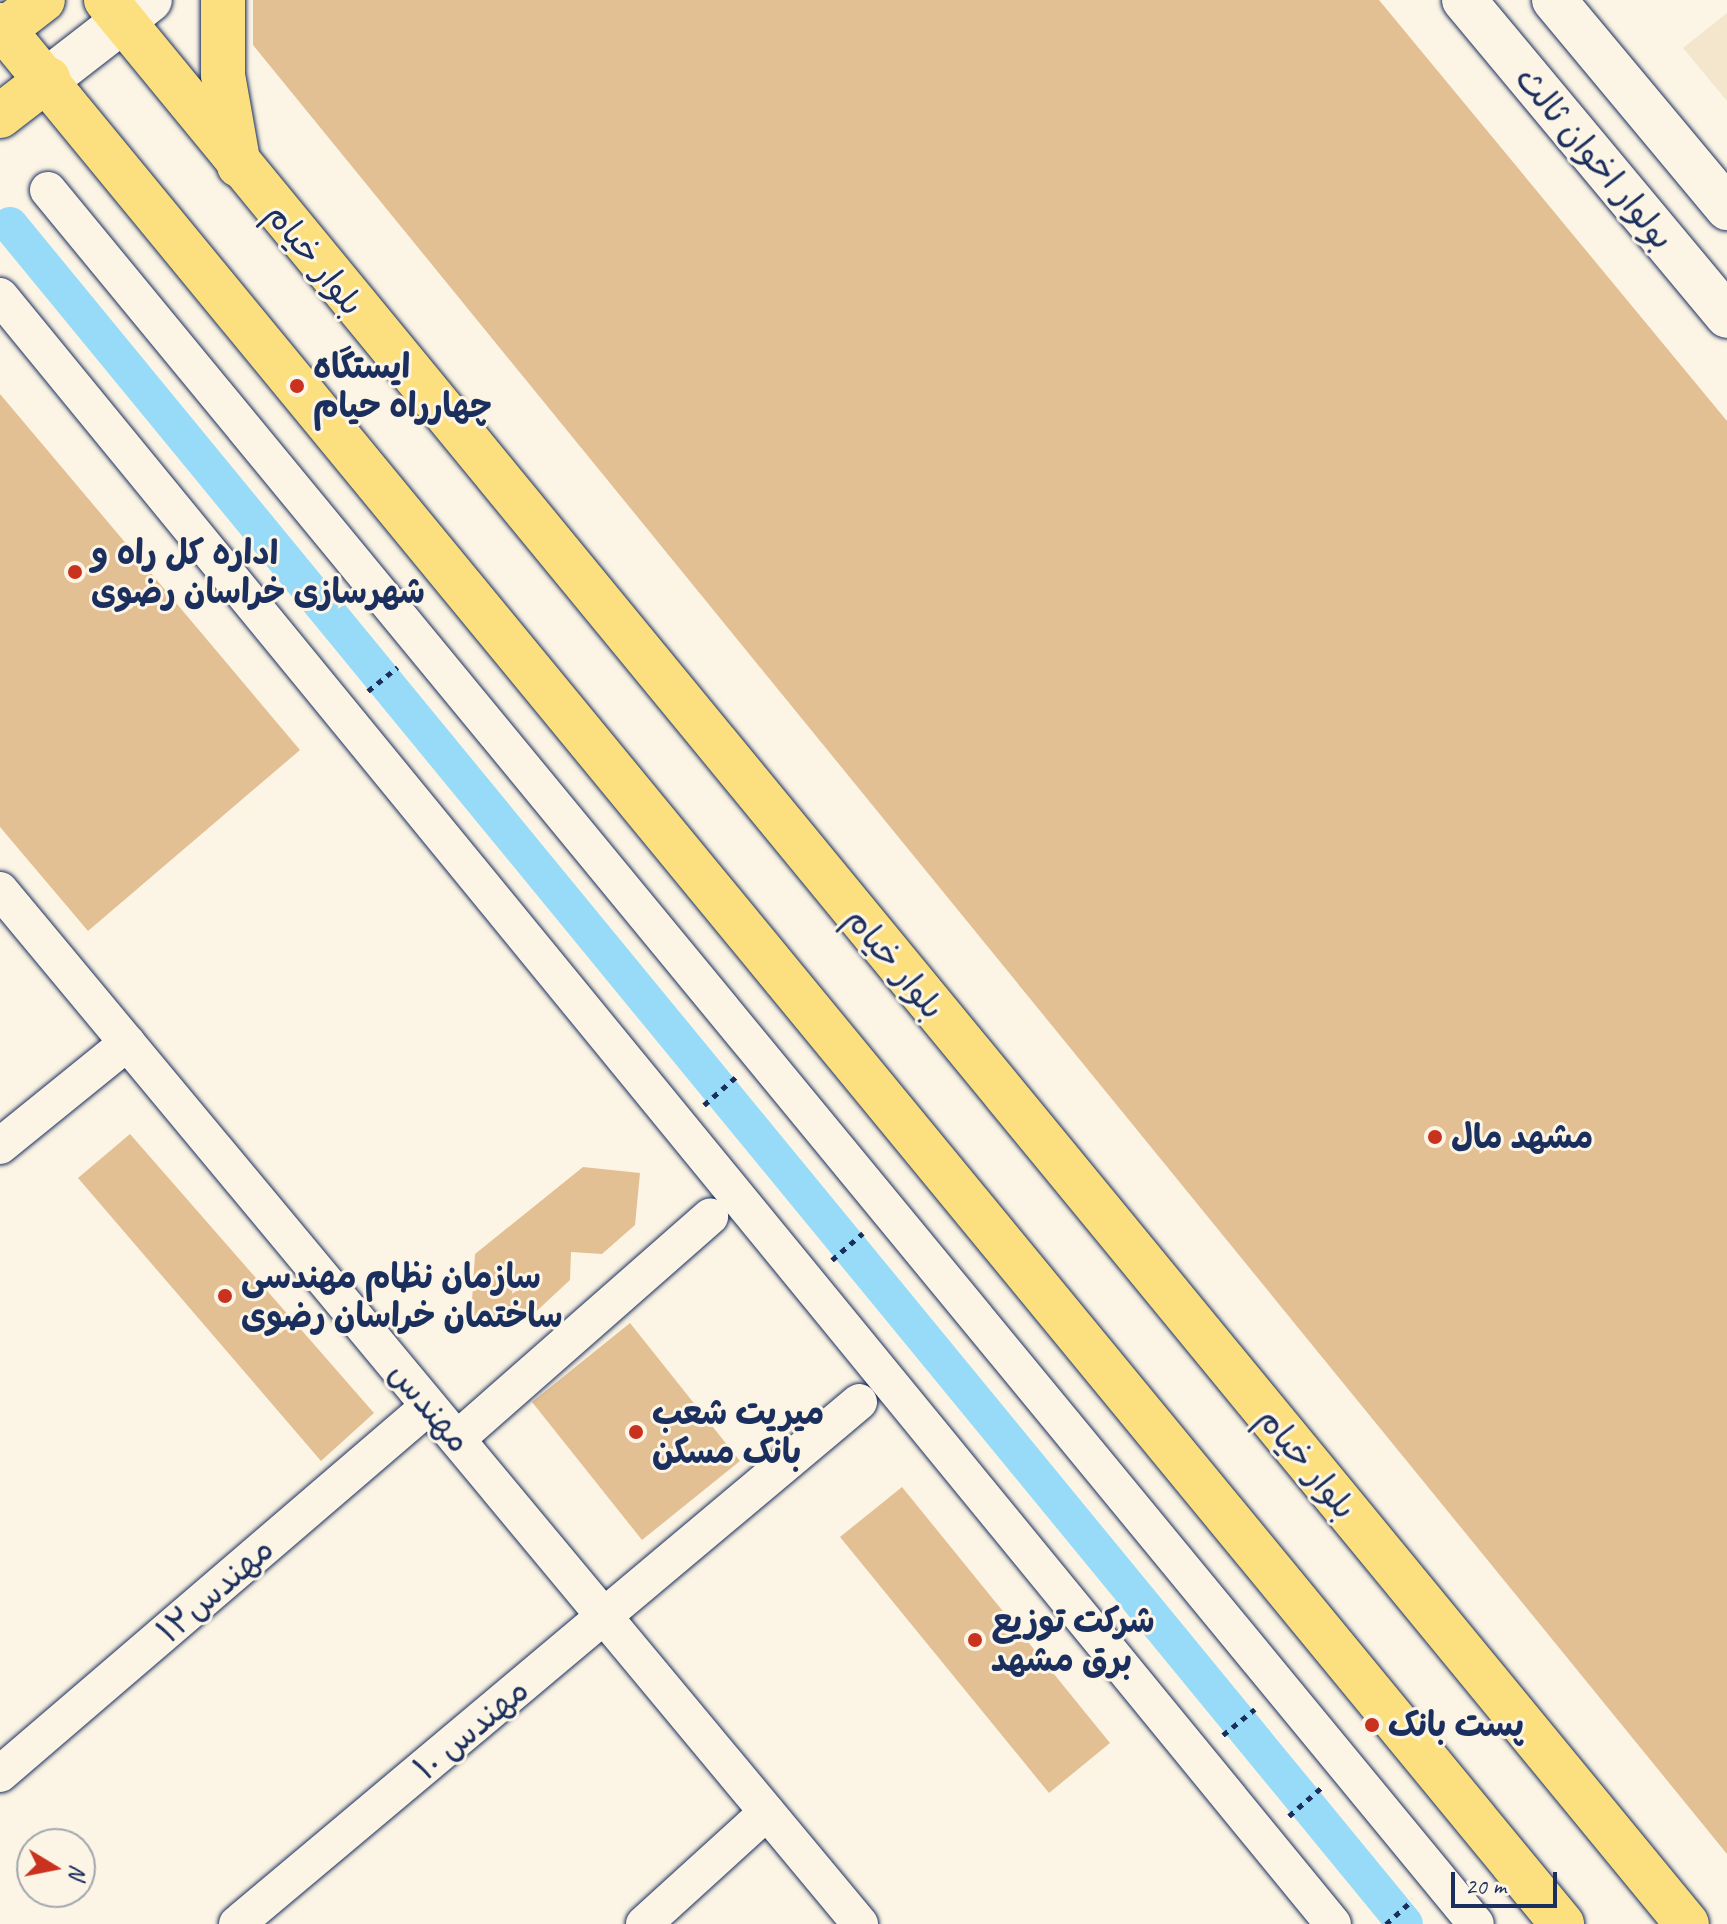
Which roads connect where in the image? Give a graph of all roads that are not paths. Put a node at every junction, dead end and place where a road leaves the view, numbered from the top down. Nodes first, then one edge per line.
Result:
1 (43, 0) edge
2 (223, 0) edge
3 (1464, 0) edge
4 (1554, 0) edge
5 (126, 7) edge
6 (1, 29) edge
7 (48, 79) junction
8 (0, 116) edge
9 (240, 168) junction
10 (48, 190) dead end
11 (1727, 208) edge
12 (0, 296) edge
13 (1727, 316) edge
14 (0, 890) edge
15 (127, 1043) junction
16 (0, 1146) edge
17 (710, 1217) dead end
18 (859, 1402) dead end
19 (429, 1406) junction
20 (457, 1439) junction
21 (605, 1617) junction
22 (0, 1774) edge
23 (767, 1812) junction
24 (237, 1924) edge
25 (644, 1924) edge
26 (860, 1924) edge
27 (1333, 1924) edge
28 (1476, 1924) edge
29 (1562, 1924) edge
30 (1687, 1924) edge

1 - 6 main road
2 - 9 main road
3 - 13 street, بولوار اخوان ثالث
4 - 11 street
5 - 7 street
5 - 9 main road, بلوار خیام
6 - 7 main road
7 - 8 main road
7 - 29 main road
9 - 30 main road, بلوار خیام
10 - 28 street
12 - 27 street
14 - 15 street, مهندس
15 - 16 street
15 - 19 street, مهندس
17 - 20 street
18 - 21 street, مهندس ۱۰
19 - 20 street, مهندس
19 - 22 street, مهندس۱۲
20 - 21 street, مهندس
21 - 23 street, مهندس
21 - 24 street, مهندس ۱۰
23 - 25 street
23 - 26 street, مهندس

